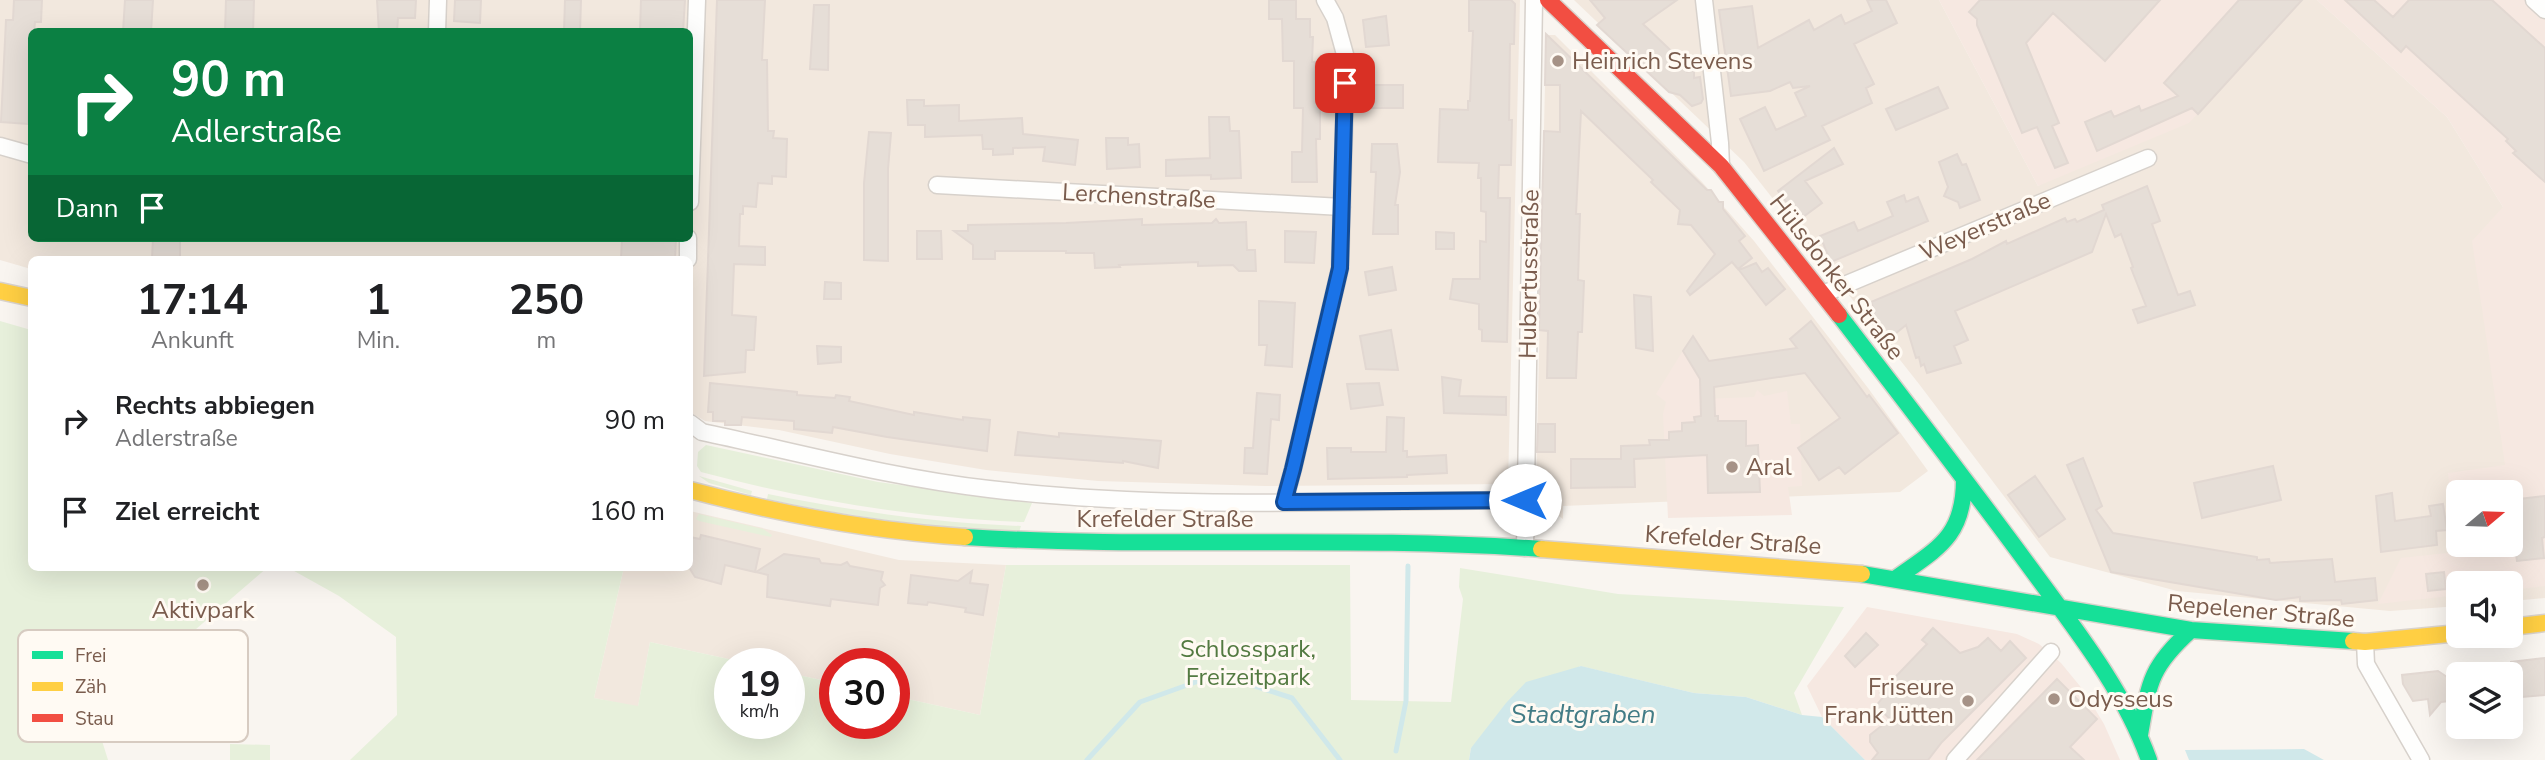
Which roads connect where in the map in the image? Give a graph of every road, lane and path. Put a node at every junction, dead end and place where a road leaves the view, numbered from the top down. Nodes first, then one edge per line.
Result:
1 (438, 0) edge
2 (697, 0) edge
3 (1325, 0) edge
4 (1534, 0) edge
5 (1548, 0) edge
6 (1704, 0) edge
7 (2534, 0) edge
8 (2545, 10) edge
9 (437, 28) edge
10 (693, 115) edge
11 (0, 146) edge
12 (28, 154) edge
13 (2148, 158) dead end
14 (1721, 166) junction
15 (937, 186) dead end
16 (1342, 207) junction
17 (0, 290) edge
18 (1823, 294) junction
19 (28, 297) edge
20 (693, 425) edge
21 (1964, 479) junction
22 (693, 491) edge
23 (1525, 500) junction
24 (1284, 502) junction
25 (1525, 548) junction
26 (1895, 579) junction
27 (2060, 609) junction
28 (2545, 623) edge
29 (2523, 626) edge
30 (2191, 630) junction
31 (2446, 634) edge
32 (2365, 642) junction
33 (2051, 652) dead end
34 (2141, 739) junction
35 (1955, 760) edge
36 (2149, 760) edge
37 (2421, 760) edge

1 - 9 street
2 - 10 street
3 - 16 street
4 - 23 street, Hubertusstraße
5 - 14 main road, Hülsdonker Straße
6 - 14 street
7 - 8 street
11 - 12 street
13 - 18 street, Weyerstraße
14 - 18 main road, Hülsdonker Straße
15 - 16 street, Lerchenstraße
16 - 24 street
17 - 19 main road
18 - 21 main road, Hülsdonker Straße
20 - 24 street, Krefelder Straße
21 - 26 main road
21 - 27 main road, Hülsdonker Straße
22 - 25 main road, Krefelder Straße
23 - 24 street, Krefelder Straße
23 - 25 street, Hubertusstraße
25 - 26 main road, Krefelder Straße
26 - 27 main road, Krefelder Straße
27 - 30 main road, Repelener Straße
27 - 34 main road, Hülsdonker Straße
28 - 29 main road
30 - 32 main road, Repelener Straße
30 - 34 main road
31 - 32 main road, Repelener Straße
32 - 37 street
33 - 35 street
34 - 36 main road, Hülsdonker Straße

